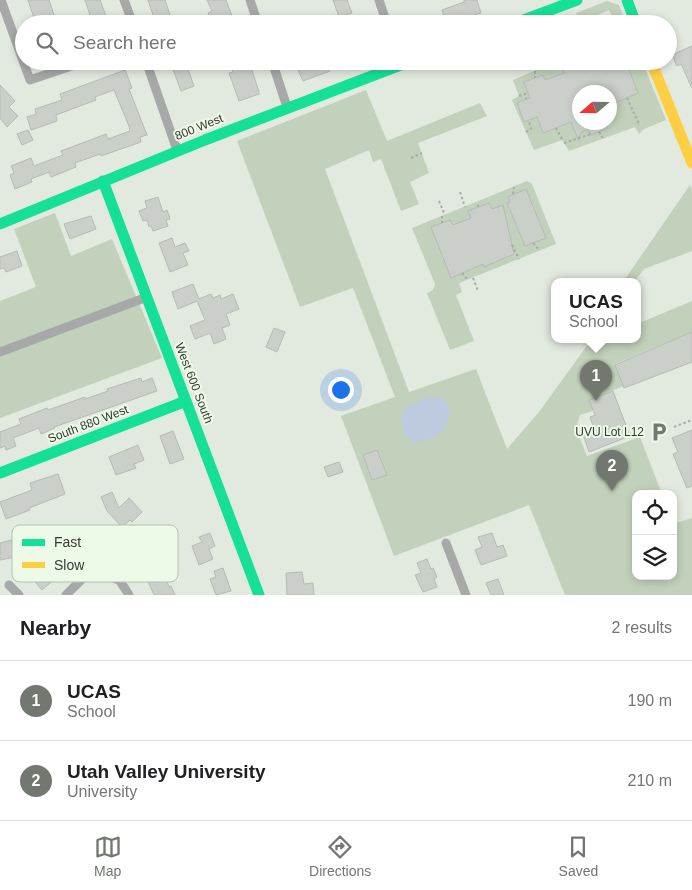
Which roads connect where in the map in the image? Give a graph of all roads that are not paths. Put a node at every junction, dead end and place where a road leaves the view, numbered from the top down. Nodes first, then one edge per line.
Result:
1 (1, 0) edge
2 (124, 0) edge
3 (250, 0) edge
4 (379, 0) edge
5 (577, 0) edge
6 (626, 0) edge
7 (130, 15) edge
8 (255, 15) edge
9 (384, 15) edge
10 (537, 15) edge
11 (632, 15) edge
12 (15, 39) edge
13 (26, 70) edge
14 (59, 70) edge
15 (149, 70) edge
16 (275, 70) edge
17 (383, 70) edge
18 (655, 70) edge
19 (287, 107) junction
20 (177, 150) junction
21 (691, 161) edge
22 (103, 181) junction
23 (0, 224) edge
24 (147, 297) junction
25 (0, 352) edge
26 (186, 401) junction
27 (0, 473) edge
28 (446, 543) dead end
29 (79, 582) edge
30 (121, 582) edge
31 (9, 585) dead end
32 (19, 595) edge
33 (66, 595) edge
34 (129, 595) edge
35 (259, 595) edge
36 (466, 595) edge

1 - 12 street
2 - 7 street
3 - 8 street
4 - 9 street
5 - 10 street
6 - 11 street
13 - 14 street
15 - 20 street
16 - 19 street
17 - 19 street, 800 West
18 - 21 street
19 - 20 street, 800 West
20 - 22 street, 800 West
22 - 23 street, 800 West
22 - 24 street, West 600 South
24 - 25 street
24 - 26 street, West 600 South
26 - 27 street, South 880 West
26 - 35 street, West 600 South
28 - 36 street
29 - 33 street
30 - 34 street
31 - 32 street

